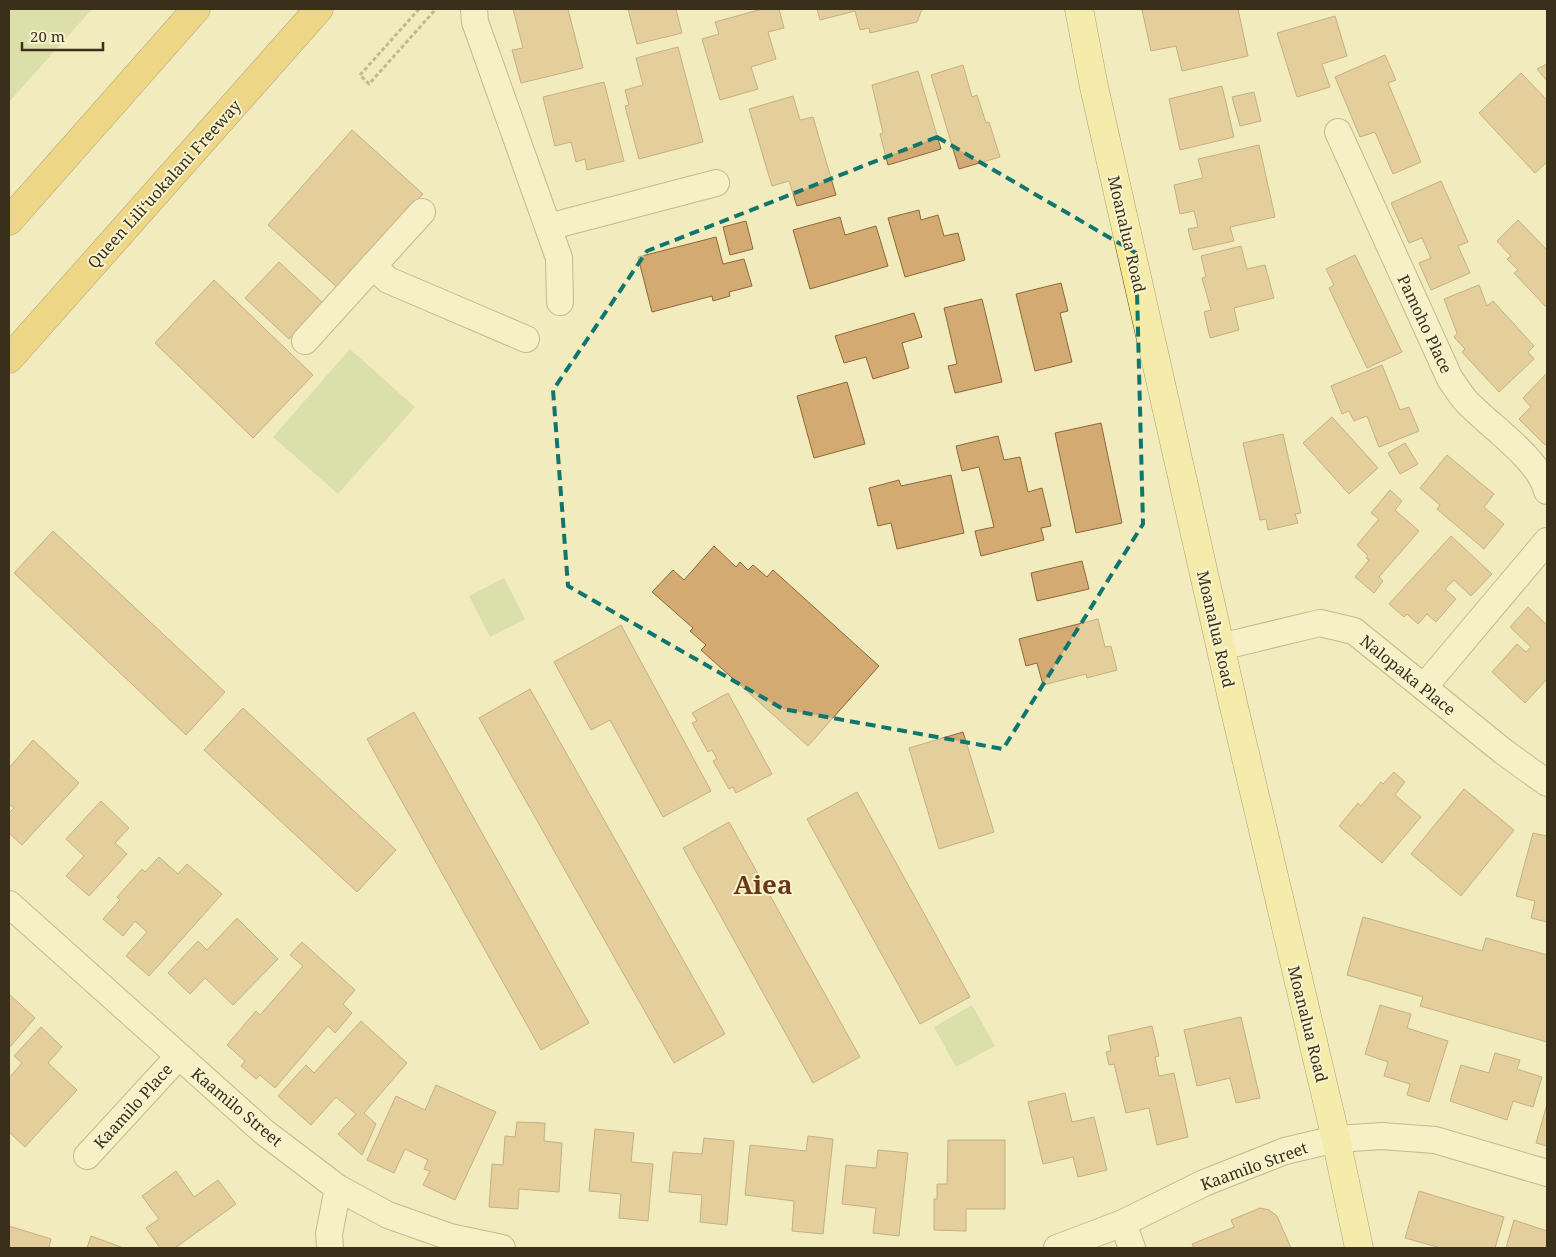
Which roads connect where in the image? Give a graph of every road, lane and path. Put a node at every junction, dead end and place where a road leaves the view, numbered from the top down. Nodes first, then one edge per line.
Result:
1 (196, 9) edge
2 (319, 9) edge
3 (419, 9) edge
4 (436, 9) edge
5 (474, 9) edge
6 (1079, 9) edge
7 (1338, 132) dead end
8 (716, 183) dead end
9 (422, 212) dead end
10 (9, 221) edge
11 (548, 226) junction
12 (373, 266) junction
13 (560, 302) dead end
14 (526, 339) dead end
15 (305, 341) dead end
16 (9, 359) edge
17 (1547, 491) edge
18 (1547, 541) edge
19 (1220, 647) junction
20 (1424, 688) junction
21 (1547, 783) edge
22 (9, 904) edge
23 (178, 1056) junction
24 (1336, 1139) junction
25 (87, 1156) dead end
26 (1547, 1173) edge
27 (338, 1188) junction
28 (1123, 1223) junction
29 (330, 1248) edge
30 (502, 1248) edge
31 (1057, 1248) edge
32 (1132, 1248) edge
33 (1359, 1248) edge

1 - 10 highway
2 - 16 highway, Queen Liliʻuokalani Freeway
3 - 4 path
5 - 11 street
6 - 19 main road, Moanalua Road
7 - 17 street, Pamoho Place
8 - 11 street
9 - 12 street
11 - 13 street
12 - 14 street
12 - 15 street
18 - 20 street
19 - 20 street, Nalopaka Place
19 - 24 main road, Moanalua Road
20 - 21 street, Nalopaka Place
22 - 23 street, Kaamilo Street
23 - 25 street, Kaamilo Place
23 - 27 street, Kaamilo Street
24 - 26 street, Kaamilo Street
24 - 28 street, Kaamilo Street
24 - 33 main road, Moanalua Road
27 - 29 street
27 - 30 street, Kaamilo Street
28 - 31 street, Kaamilo Street
28 - 32 street

